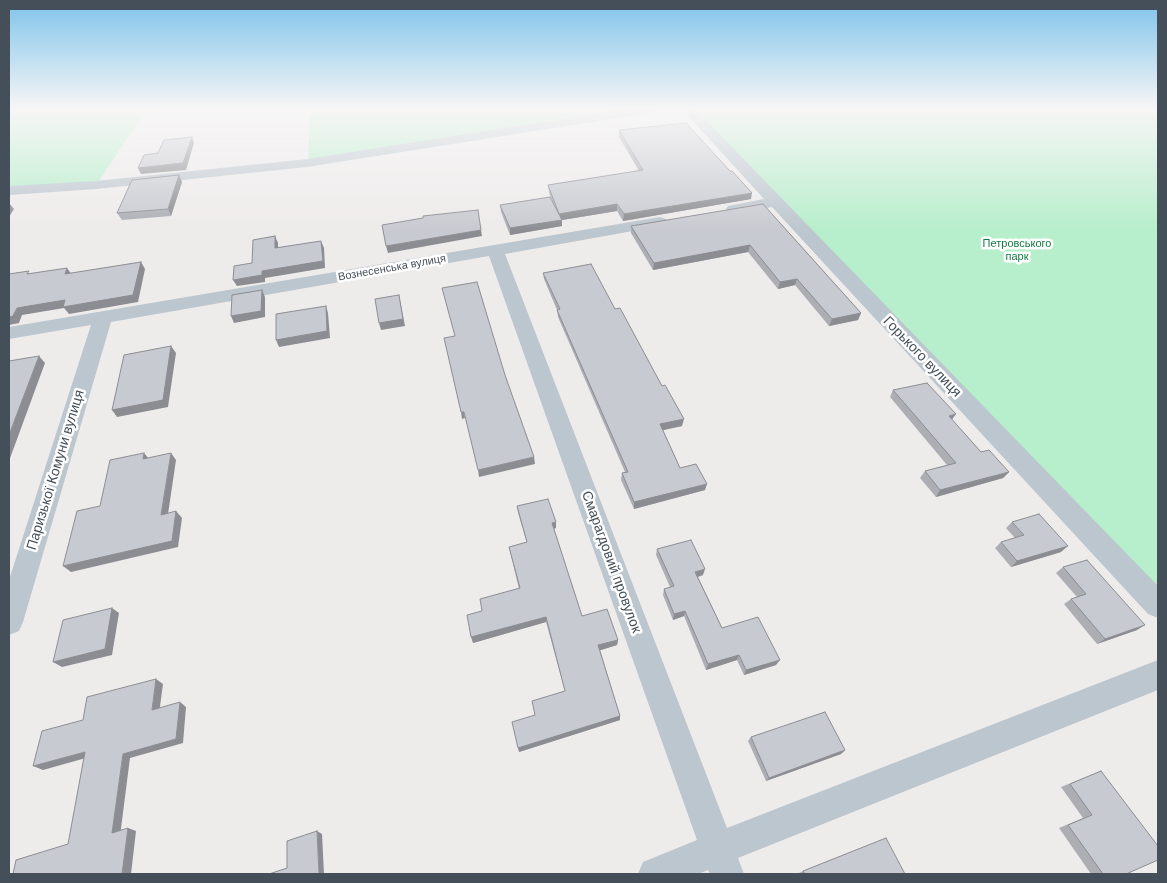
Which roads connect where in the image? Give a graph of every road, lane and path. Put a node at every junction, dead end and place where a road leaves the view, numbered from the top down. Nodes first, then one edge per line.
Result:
1 (395, 149) edge
2 (726, 149) edge
3 (9, 191) edge
4 (775, 202) junction
5 (717, 212) edge
6 (678, 219) edge
7 (495, 250) junction
8 (103, 317) junction
9 (9, 333) edge
10 (1158, 605) edge
11 (9, 622) edge
12 (1158, 675) edge
13 (722, 862) edge
14 (655, 874) edge

1 - 3 street
2 - 4 street, Горького вулиця
4 - 5 street
4 - 10 street, Горького вулиця
6 - 7 street, Вознесенська вулиця
7 - 8 street, Вознесенська вулиця
7 - 13 street, Смарагдовий провулок
8 - 9 street, Вознесенська вулиця
8 - 11 street, Паризької Комуни вулиця
12 - 13 street
13 - 14 street

